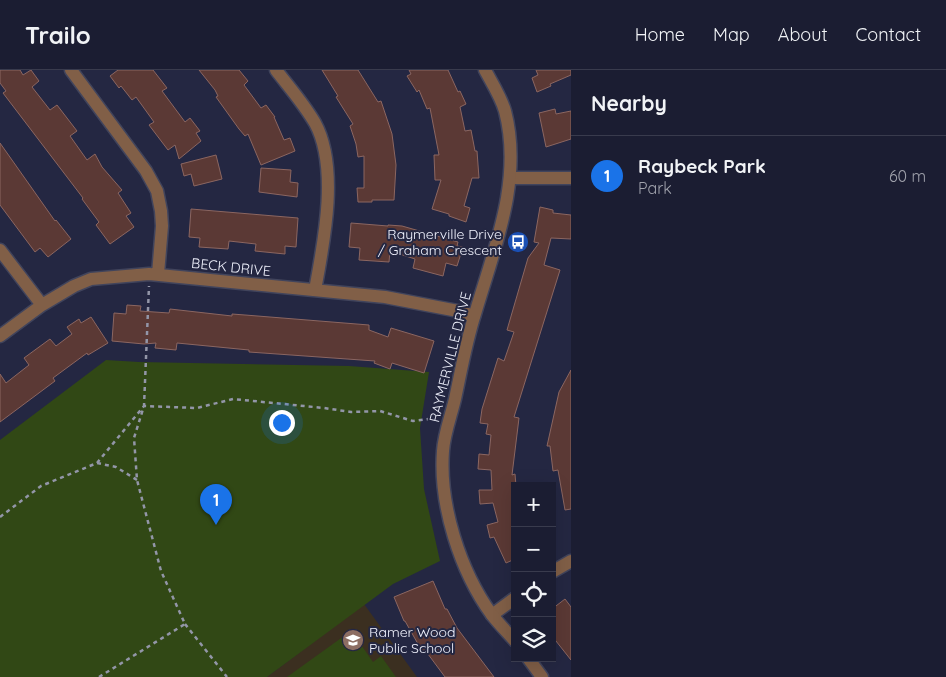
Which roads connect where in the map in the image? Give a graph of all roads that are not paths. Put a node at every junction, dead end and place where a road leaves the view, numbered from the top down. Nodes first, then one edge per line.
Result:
1 (71, 70) edge
2 (276, 70) edge
3 (485, 70) edge
4 (510, 178) junction
5 (571, 178) edge
6 (0, 250) edge
7 (154, 274) junction
8 (315, 290) junction
9 (42, 305) junction
10 (474, 316) junction
11 (0, 336) edge
12 (571, 561) edge
13 (556, 570) edge
14 (511, 601) edge
15 (492, 615) junction
16 (511, 636) edge
17 (531, 662) edge
18 (542, 677) edge

1 - 7 street
2 - 8 street
3 - 4 street, RAYMERVILLE DRIVE
4 - 5 street
4 - 10 street, RAYMERVILLE DRIVE
6 - 9 street
7 - 8 street, BECK DRIVE
7 - 9 street, BECK DRIVE
8 - 10 street, BECK DRIVE
9 - 11 street, BECK DRIVE
10 - 15 street, RAYMERVILLE DRIVE
12 - 13 street
14 - 15 street
15 - 16 street, RAYMERVILLE DRIVE
17 - 18 street

